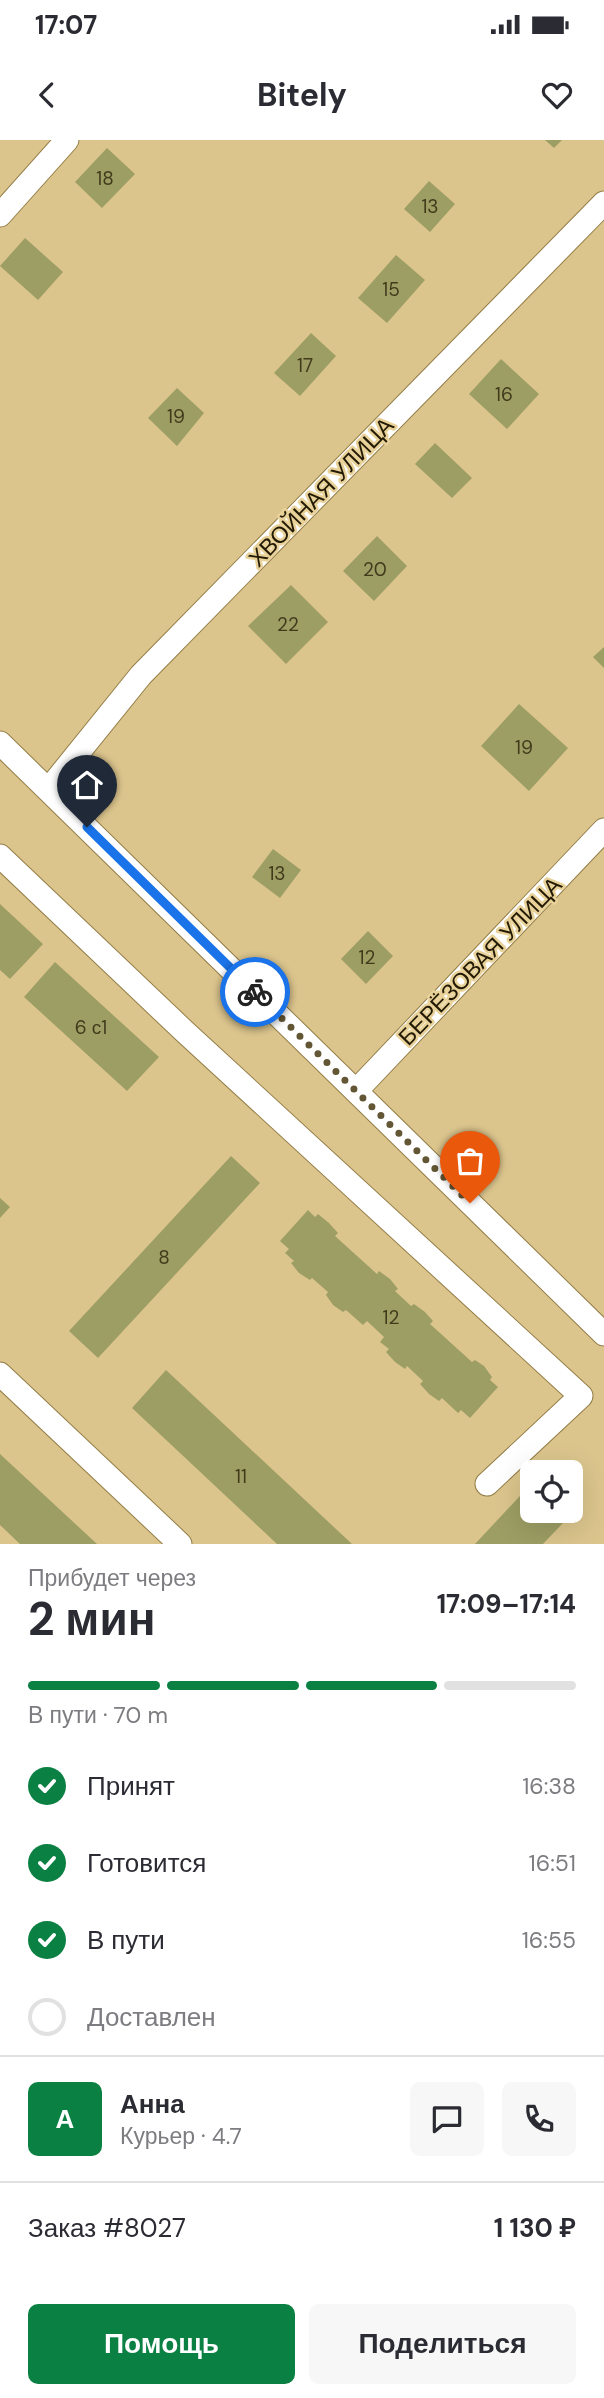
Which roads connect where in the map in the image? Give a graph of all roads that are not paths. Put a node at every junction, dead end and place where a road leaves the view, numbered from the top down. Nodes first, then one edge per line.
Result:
1 (67, 140) edge
2 (604, 203) edge
3 (0, 215) edge
4 (0, 743) edge
5 (49, 789) junction
6 (604, 830) edge
7 (0, 856) edge
8 (356, 1091) junction
9 (604, 1334) edge
10 (0, 1374) edge
11 (486, 1484) dead end
12 (180, 1544) edge

1 - 3 street
2 - 5 street, ХВОЙНАЯ УЛИЦА
4 - 5 street
5 - 8 street
6 - 8 street, БЕРЁЗОВАЯ УЛИЦА
7 - 11 street
8 - 9 street
10 - 12 street

